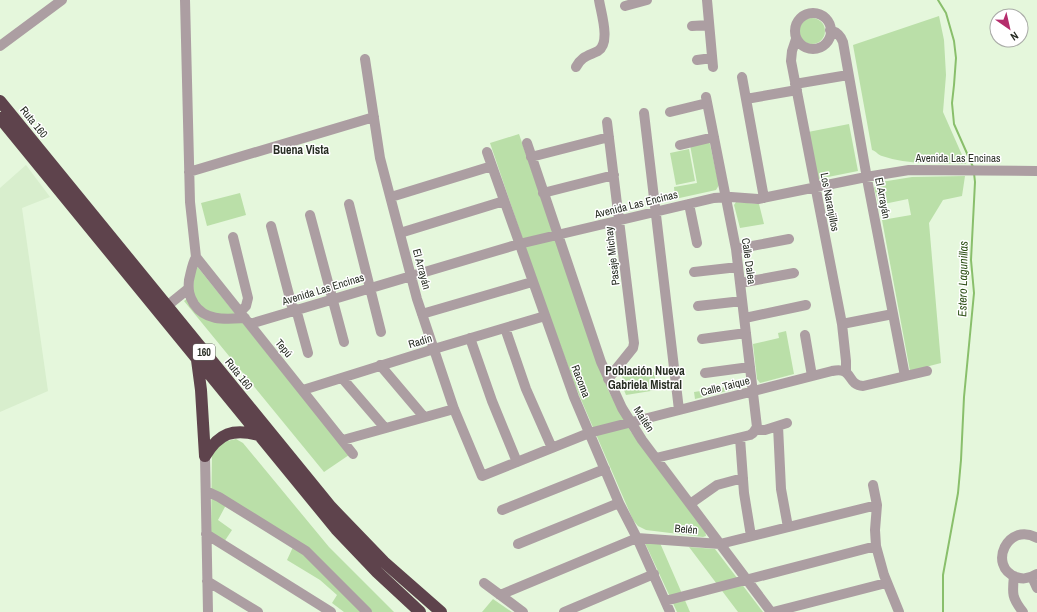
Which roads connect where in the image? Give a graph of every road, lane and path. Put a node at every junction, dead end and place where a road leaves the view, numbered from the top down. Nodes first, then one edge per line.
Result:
1 (62, 0) edge
2 (185, 0) edge
3 (599, 0) edge
4 (647, 0) edge
5 (707, 0) edge
6 (624, 6) dead end
7 (709, 25) junction
8 (692, 26) dead end
9 (830, 30) junction
10 (796, 38) junction
11 (0, 46) edge
12 (365, 60) dead end
13 (696, 60) dead end
14 (576, 67) dead end
15 (848, 75) junction
16 (742, 77) dead end
17 (796, 87) junction
18 (746, 99) junction
19 (0, 101) edge
20 (670, 112) dead end
21 (644, 113) dead end
22 (374, 117) junction
23 (0, 118) edge
24 (608, 122) dead end
25 (609, 137) junction
26 (714, 137) junction
27 (527, 142) dead end
28 (680, 145) dead end
29 (487, 152) dead end
30 (532, 157) junction
31 (492, 166) junction
32 (1037, 171) edge
33 (189, 172) junction
34 (614, 175) junction
35 (866, 177) junction
36 (815, 188) junction
37 (544, 193) junction
38 (390, 197) junction
39 (726, 197) junction
40 (764, 198) junction
41 (504, 201) junction
42 (349, 204) dead end
43 (689, 204) junction
44 (655, 212) junction
45 (310, 215) dead end
46 (620, 221) junction
47 (271, 226) dead end
48 (400, 233) junction
49 (558, 236) junction
50 (233, 237) dead end
51 (789, 239) dead end
52 (697, 243) dead end
53 (519, 244) junction
54 (736, 249) junction
55 (196, 257) junction
56 (738, 267) junction
57 (694, 272) dead end
58 (794, 273) dead end
59 (412, 275) junction
60 (532, 282) junction
61 (740, 283) junction
62 (370, 288) junction
63 (188, 289) junction
64 (332, 299) junction
65 (742, 301) junction
66 (806, 305) dead end
67 (166, 306) junction
68 (698, 306) dead end
69 (295, 310) junction
70 (422, 314) junction
71 (893, 314) junction
72 (545, 316) junction
73 (245, 318) junction
74 (745, 318) junction
75 (842, 324) junction
76 (505, 328) junction
77 (382, 332) dead end
78 (746, 333) junction
79 (805, 335) dead end
80 (470, 338) junction
81 (702, 339) dead end
82 (344, 342) dead end
83 (434, 349) junction
84 (308, 353) dead end
85 (197, 359) junction
86 (380, 365) junction
87 (750, 367) junction
88 (927, 371) dead end
89 (846, 372) junction
90 (705, 373) dead end
91 (812, 376) junction
92 (905, 376) junction
93 (342, 378) junction
94 (608, 379) junction
95 (303, 390) junction
96 (753, 391) junction
97 (454, 409) junction
98 (678, 410) junction
99 (424, 417) junction
100 (630, 422) junction
101 (385, 428) junction
102 (756, 430) junction
103 (589, 433) junction
104 (259, 435) junction
105 (740, 438) junction
106 (343, 440) junction
107 (552, 448) junction
108 (353, 454) dead end
109 (205, 456) junction
110 (656, 458) junction
111 (517, 462) junction
112 (605, 469) junction
113 (482, 476) joint
114 (743, 478) junction
115 (873, 486) dead end
116 (206, 491) junction
117 (619, 503) junction
118 (690, 504) junction
119 (877, 504) junction
120 (502, 510) dead end
121 (788, 527) junction
122 (206, 534) junction
123 (751, 536) junction
124 (637, 538) junction
125 (1037, 538) edge
126 (518, 544) dead end
127 (720, 544) junction
128 (876, 546) junction
129 (654, 574) junction
130 (1014, 576) junction
131 (1034, 576) edge
132 (746, 580) junction
133 (208, 581) junction
134 (484, 583) dead end
135 (886, 583) junction
136 (1037, 588) edge
137 (500, 595) junction
138 (667, 608) edge
139 (208, 612) edge
140 (258, 612) edge
141 (331, 612) edge
142 (367, 612) edge
143 (420, 612) edge
144 (440, 612) edge
145 (523, 612) edge
146 (564, 612) edge
147 (772, 612) edge
148 (899, 612) edge
149 (1023, 612) edge

1 - 11 street
2 - 33 street
3 - 14 street
4 - 6 street
5 - 7 street
7 - 8 street
7 - 13 street
9 - 10 street
9 - 10 street, El Arrayán
9 - 15 street, El Arrayán
10 - 17 street, Los Naranjillos
12 - 22 street, El Arrayán
15 - 17 street
15 - 35 street, El Arrayán
16 - 18 street
17 - 18 street
17 - 36 street, Los Naranjillos
18 - 40 street
19 - 67 highway, Ruta 160 / 160
20 - 26 street, Calle Dalea
21 - 44 street
22 - 33 street
22 - 38 street, El Arrayán
23 - 85 highway, Ruta 160 / 160
24 - 25 street, Pasaje Michay
25 - 30 street
25 - 34 street, Pasaje Michay
26 - 28 street
26 - 39 street, Calle Dalea
27 - 30 street, Maitén
29 - 31 street, Racoma
30 - 37 street, Maitén
31 - 38 street
31 - 41 street, Racoma
32 - 35 street, Avenida Las Encinas
33 - 55 street
34 - 37 street
34 - 46 street, Pasaje Michay
35 - 36 street, Avenida Las Encinas
35 - 71 street, El Arrayán
36 - 40 street, Avenida Las Encinas
36 - 75 street, Los Naranjillos
37 - 49 street, Maitén
38 - 48 street, El Arrayán
39 - 40 street, Avenida Las Encinas
39 - 43 street, Avenida Las Encinas
39 - 54 street, Calle Dalea
41 - 48 street
41 - 53 street, Racoma
42 - 62 street
43 - 44 street, Avenida Las Encinas
43 - 52 street
44 - 46 street, Avenida Las Encinas
44 - 98 street
45 - 64 street
46 - 49 street, Avenida Las Encinas
46 - 94 street, Pasaje Michay
47 - 69 street
48 - 59 street, El Arrayán
49 - 53 street, Avenida Las Encinas
49 - 94 street, Maitén
50 - 73 street
51 - 54 street
53 - 59 street, Avenida Las Encinas
53 - 60 street, Racoma
54 - 56 street, Calle Dalea
55 - 63 street
55 - 73 street, Tepú
56 - 57 street
56 - 61 street, Calle Dalea
58 - 61 street
59 - 62 street, Avenida Las Encinas
59 - 70 street, El Arrayán
60 - 70 street
60 - 72 street, Racoma
61 - 65 street, Calle Dalea
62 - 64 street, Avenida Las Encinas
62 - 77 street
63 - 67 street
63 - 73 street, Avenida Las Encinas
64 - 69 street, Avenida Las Encinas
64 - 82 street
65 - 68 street
65 - 74 street, Calle Dalea
66 - 74 street
67 - 144 highway, Ruta 160 / 160
69 - 73 street, Avenida Las Encinas
69 - 84 street
70 - 83 street, El Arrayán
71 - 75 street
71 - 92 street, El Arrayán
72 - 76 street, Radín
72 - 103 street, Racoma
73 - 95 street, Tepú
74 - 78 street, Calle Dalea
75 - 89 street, Los Naranjillos
76 - 80 street, Radín
76 - 107 street
78 - 81 street
78 - 87 street, Calle Dalea
79 - 91 street
80 - 83 street, Radín
80 - 111 street
83 - 86 street, Radín
83 - 97 street, El Arrayán
85 - 104 highway, Ruta 160 / 160
85 - 109 highway
86 - 93 street, Radín
86 - 99 street
87 - 90 street
87 - 96 street, Calle Dalea
88 - 92 street
89 - 91 street, Calle Taique
89 - 92 street
91 - 96 street, Calle Taique
93 - 95 street, Radín
93 - 101 street
94 - 100 street, Maitén
95 - 106 street, Tepú
96 - 98 street, Calle Taique
96 - 102 street, Calle Dalea
97 - 99 street
97 - 113 street, El Arrayán
98 - 100 street, Calle Taique
99 - 101 street
100 - 103 street, Calle Taique
100 - 110 street, Maitén
101 - 106 street
102 - 105 street
102 - 121 street
103 - 107 street, Calle Taique
103 - 112 street, Racoma
104 - 109 highway
104 - 143 highway, Ruta 160 / 160
105 - 110 street
105 - 114 street
106 - 108 street, Tepú
107 - 111 street, Calle Taique
109 - 116 street
110 - 118 street, Maitén
111 - 113 street, Calle Taique
112 - 117 street, Racoma
112 - 120 street
114 - 118 street
114 - 123 street
115 - 119 street
116 - 122 street
116 - 142 street
117 - 124 street, Racoma
117 - 126 street
118 - 127 street, Maitén
119 - 121 street, Belén
119 - 128 street
121 - 123 street, Belén
122 - 133 street
122 - 141 street
123 - 127 street, Belén
124 - 127 street, Belén
124 - 129 street, Racoma
124 - 137 street, Belén
125 - 130 street
127 - 132 street, Maitén
128 - 132 street
128 - 135 street
129 - 138 street, Racoma
129 - 146 street
130 - 131 street
130 - 149 street
131 - 136 street
132 - 138 street
132 - 147 street, Maitén
133 - 139 street
133 - 140 street
134 - 137 street
135 - 147 street
135 - 148 street
137 - 145 street

